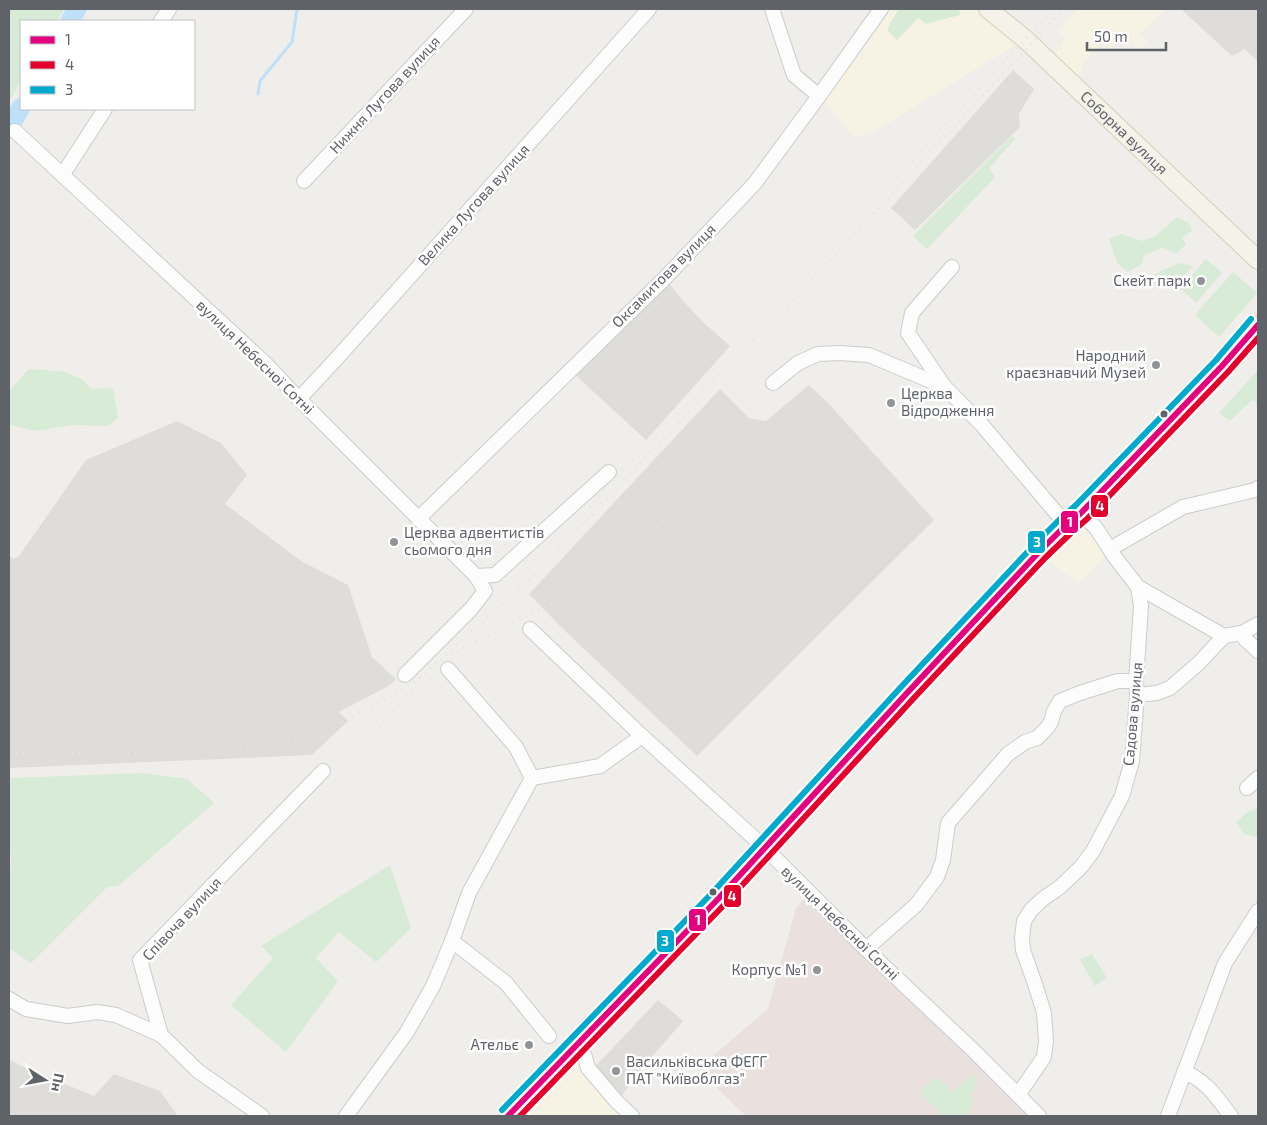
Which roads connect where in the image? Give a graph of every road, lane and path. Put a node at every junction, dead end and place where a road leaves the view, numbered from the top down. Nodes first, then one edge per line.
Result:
1 (169, 9) edge
2 (466, 9) edge
3 (648, 9) edge
4 (772, 9) edge
5 (881, 9) edge
6 (988, 9) edge
7 (162, 20) edge
8 (819, 96) junction
9 (104, 110) edge
10 (15, 131) dead end
11 (62, 174) junction
12 (304, 181) dead end
13 (1258, 260) edge
14 (952, 267) dead end
15 (1258, 325) edge
16 (774, 382) dead end
17 (944, 386) junction
18 (299, 399) junction
19 (609, 472) dead end
20 (1258, 488) edge
21 (418, 518) junction
22 (1074, 519) junction
23 (1110, 549) junction
24 (476, 576) junction
25 (1138, 587) junction
26 (1258, 624) edge
27 (530, 629) dead end
28 (1242, 633) junction
29 (1224, 636) junction
30 (1258, 651) edge
31 (448, 669) dead end
32 (405, 675) dead end
33 (1137, 688) junction
34 (642, 736) junction
35 (323, 771) dead end
36 (532, 778) junction
37 (1258, 778) edge
38 (1247, 788) dead end
39 (765, 848) junction
40 (1258, 911) edge
41 (452, 941) junction
42 (866, 949) junction
43 (9, 999) edge
44 (162, 1035) junction
45 (549, 1036) dead end
46 (575, 1046) junction
47 (1184, 1072) junction
48 (1018, 1095) junction
49 (262, 1116) edge
50 (346, 1116) edge
51 (508, 1116) edge
52 (632, 1116) edge
53 (1039, 1116) edge
54 (1168, 1116) edge
55 (1231, 1116) edge

1 - 7 street
2 - 12 street, Нижня Лугова вулиця
3 - 18 street, Велика Лугова вулиця
4 - 8 street
5 - 8 street, Оксамитова вулиця
6 - 13 main road, Соборна вулиця
8 - 21 street, Оксамитова вулиця
9 - 11 street
10 - 11 street, вулиця Небесної Сотні
11 - 18 street, вулиця Небесної Сотні
14 - 17 street
15 - 22 main road
16 - 17 street
17 - 22 street
18 - 21 street, вулиця Небесної Сотні
19 - 24 street
20 - 23 street
21 - 24 street, вулиця Небесної Сотні
22 - 23 street
22 - 39 main road
23 - 25 street
24 - 32 street, вулиця Небесної Сотні
25 - 29 street
25 - 33 street, Садова вулиця
26 - 28 street
27 - 34 street, вулиця Небесної Сотні
28 - 29 street
28 - 30 street
29 - 33 street
31 - 36 street
33 - 42 street
33 - 48 street, Садова вулиця
34 - 36 street
34 - 39 street, вулиця Небесної Сотні
35 - 44 street, Співоча вулиця
36 - 41 street
37 - 38 street
39 - 42 street, вулиця Небесної Сотні
39 - 46 main road
40 - 47 street
41 - 45 street
41 - 50 street
42 - 48 street, вулиця Небесної Сотні
43 - 44 street
44 - 49 street, Співоча вулиця
46 - 51 main road
46 - 52 street
47 - 54 street
47 - 55 street
48 - 53 street, вулиця Небесної Сотні

